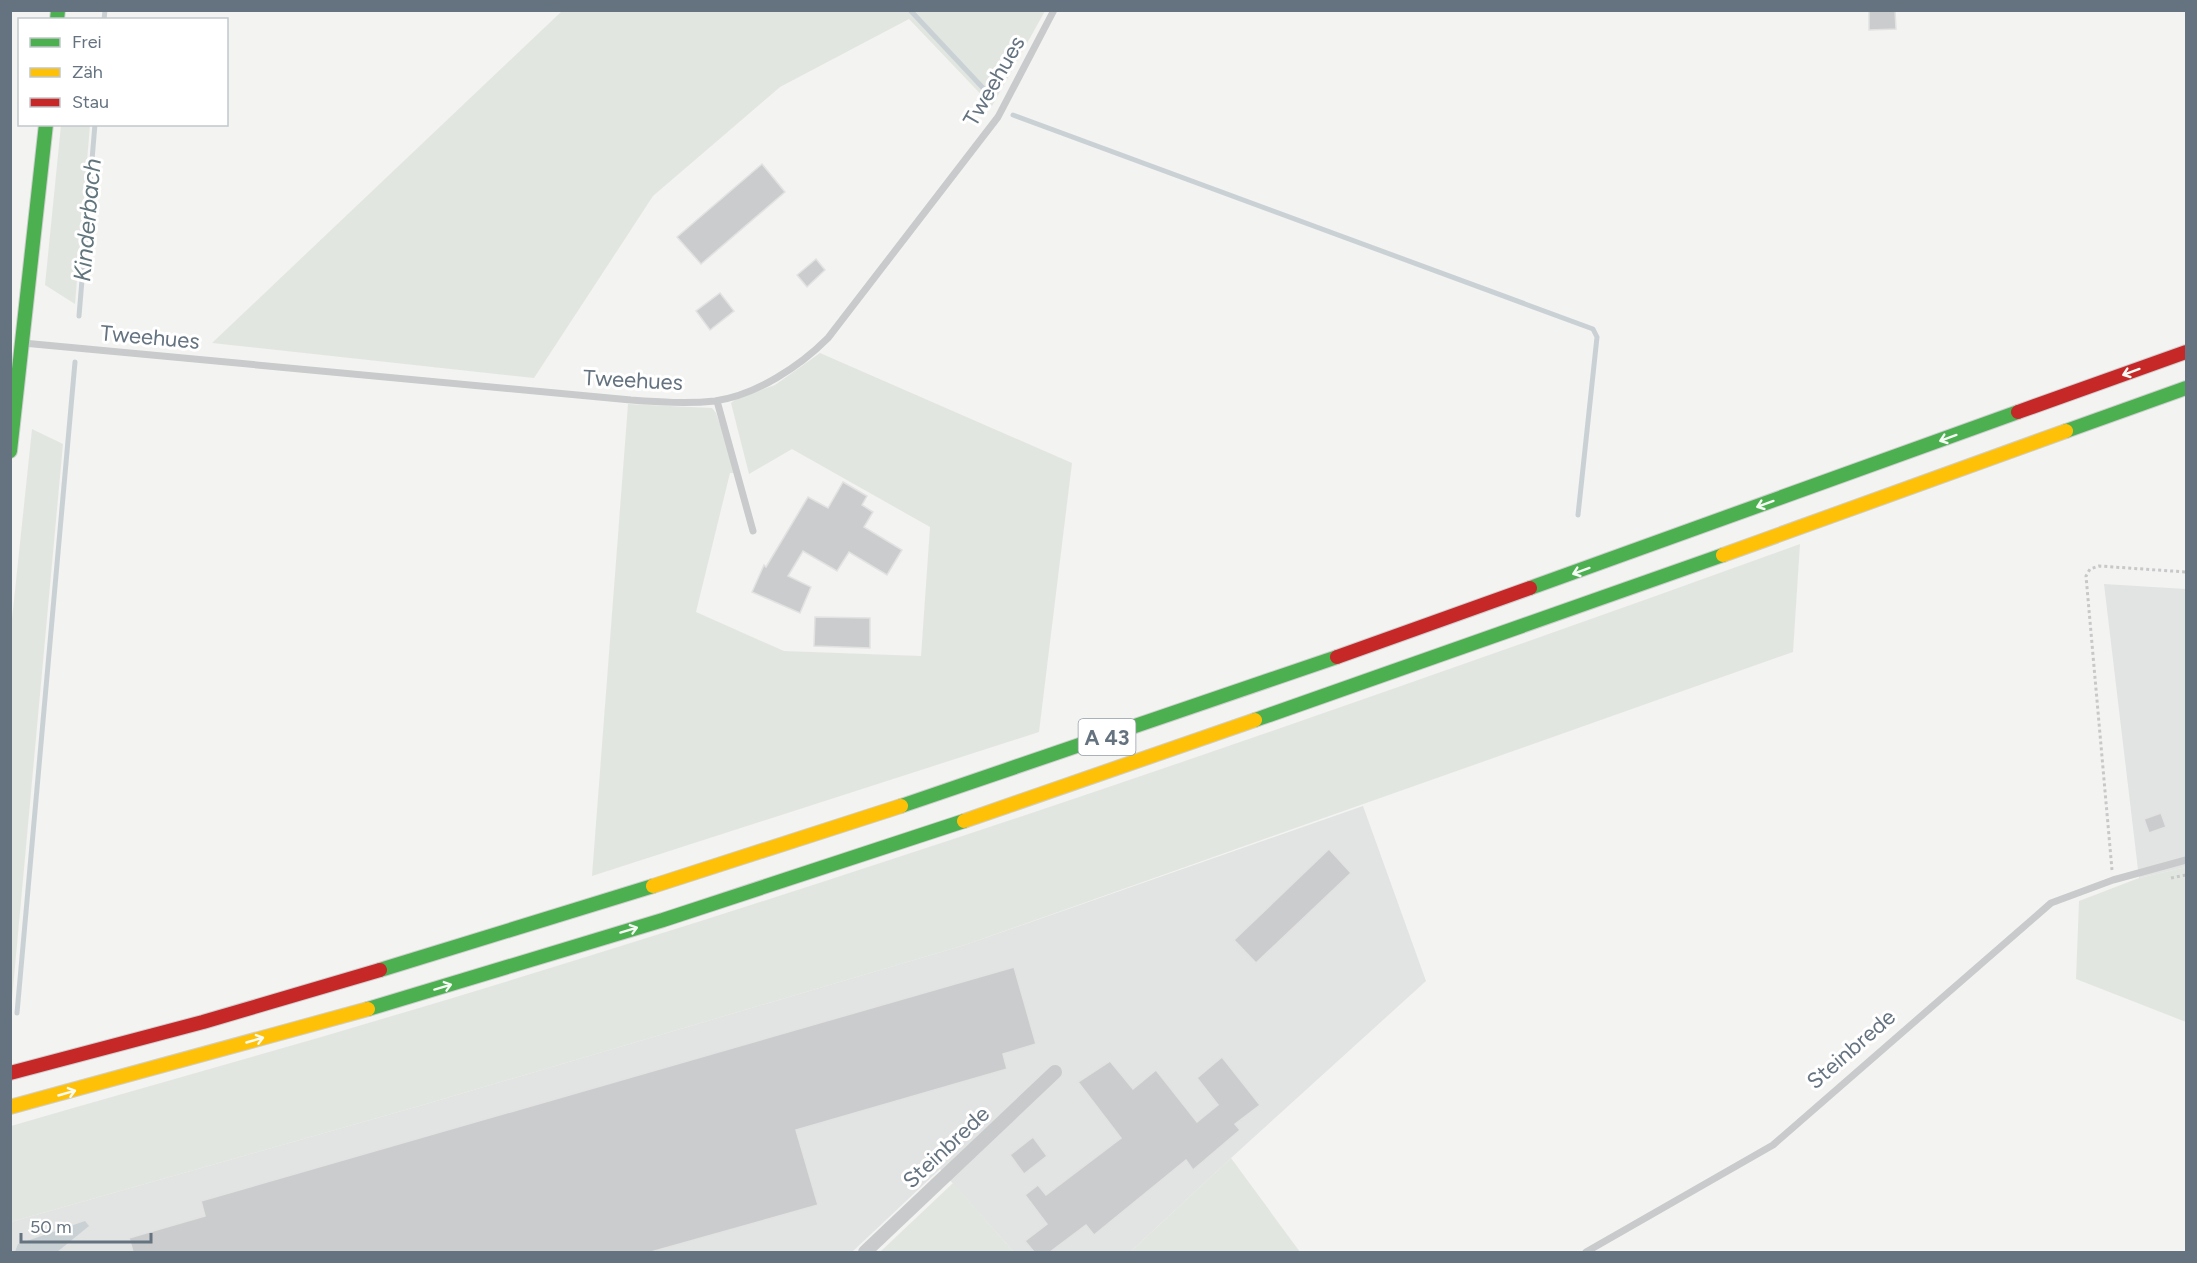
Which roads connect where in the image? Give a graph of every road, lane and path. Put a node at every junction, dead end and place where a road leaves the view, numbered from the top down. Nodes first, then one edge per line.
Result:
1 (1054, 10) edge
2 (45, 126) edge
3 (16, 342) edge
4 (2187, 352) edge
5 (2187, 388) edge
6 (717, 400) junction
7 (10, 451) edge
8 (753, 531) dead end
9 (2187, 572) edge
10 (2187, 860) edge
11 (2112, 880) junction
12 (1055, 1072) dead end
13 (10, 1073) edge
14 (10, 1107) edge
15 (865, 1252) edge
16 (1586, 1252) edge

1 - 6 lane, Tweehues
2 - 3 main road
3 - 6 lane, Tweehues
3 - 7 main road
4 -> 13 main road, A 43
14 -> 5 main road, A 43
6 - 8 lane
9 - 11 path
10 - 11 lane, Steinbrede
11 - 16 lane, Steinbrede
12 - 15 street, Steinbrede

